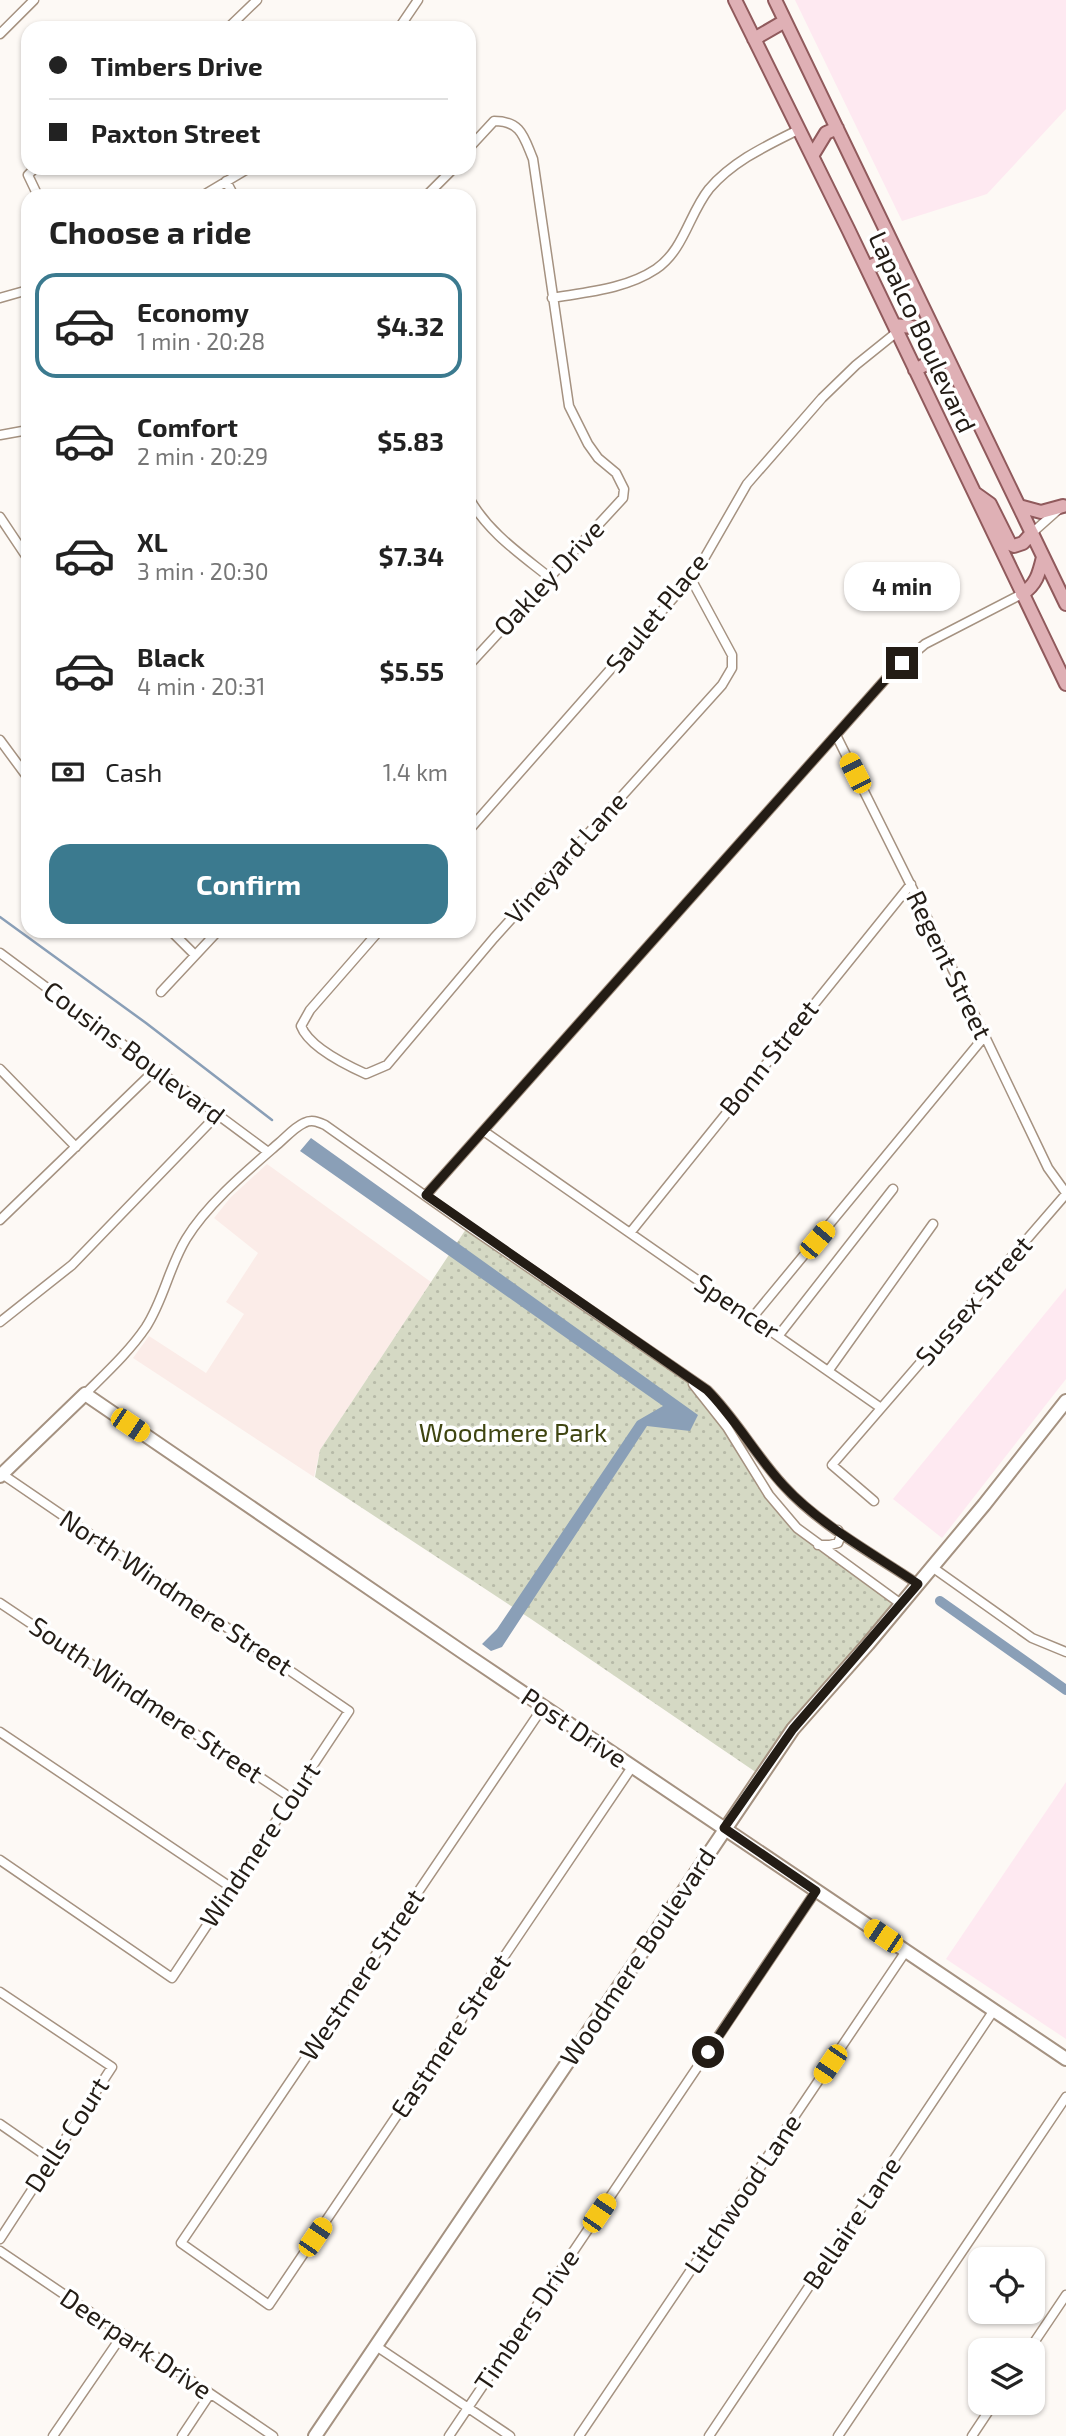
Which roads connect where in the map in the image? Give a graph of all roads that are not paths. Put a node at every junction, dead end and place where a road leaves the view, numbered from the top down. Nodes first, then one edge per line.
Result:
1 (34, 0) edge
2 (257, 0) edge
3 (418, 0) edge
4 (735, 0) edge
5 (775, 0) edge
6 (785, 20) junction
7 (235, 21) edge
8 (404, 21) edge
9 (0, 34) edge
10 (754, 39) junction
11 (837, 128) junction
12 (798, 130) junction
13 (476, 140) edge
14 (812, 156) junction
15 (237, 175) edge
16 (446, 175) edge
17 (226, 181) junction
18 (213, 189) edge
19 (230, 189) edge
20 (433, 189) edge
21 (897, 254) junction
22 (867, 268) junction
23 (21, 292) edge
24 (0, 298) edge
25 (552, 298) junction
26 (895, 328) junction
27 (937, 338) junction
28 (945, 355) junction
29 (915, 370) junction
30 (21, 431) edge
31 (0, 435) edge
32 (973, 491) junction
33 (1064, 504) edge
34 (1019, 506) junction
35 (476, 510) edge
36 (0, 517) edge
37 (1032, 533) junction
38 (21, 548) edge
39 (1043, 557) junction
40 (549, 577) junction
41 (691, 579) junction
42 (1022, 594) junction
43 (1066, 604) edge
44 (476, 657) edge
45 (1066, 684) edge
46 (836, 735) junction
47 (0, 740) edge
48 (21, 768) edge
49 (476, 822) edge
50 (911, 884) junction
51 (178, 938) edge
52 (211, 938) edge
53 (373, 938) edge
54 (0, 953) edge
55 (195, 955) junction
56 (161, 992) dead end
57 (984, 1037) junction
58 (0, 1069) edge
59 (156, 1069) junction
60 (217, 1115) junction
61 (485, 1132) junction
62 (76, 1147) junction
63 (268, 1153) junction
64 (893, 1189) dead end
65 (1066, 1193) edge
66 (426, 1195) junction
67 (0, 1220) edge
68 (933, 1224) dead end
69 (629, 1233) junction
70 (752, 1318) junction
71 (0, 1322) edge
72 (779, 1335) junction
73 (829, 1370) junction
74 (686, 1377) junction
75 (85, 1394) junction
76 (1066, 1401) edge
77 (881, 1408) junction
78 (1, 1475) edge
79 (874, 1501) dead end
80 (838, 1530) junction
81 (818, 1545) junction
82 (932, 1567) junction
83 (918, 1584) junction
84 (0, 1603) edge
85 (901, 1604) junction
86 (1066, 1652) edge
87 (543, 1707) junction
88 (349, 1712) joint
89 (0, 1732) edge
90 (632, 1767) junction
91 (291, 1798) junction
92 (724, 1828) junction
93 (0, 1860) edge
94 (232, 1888) junction
95 (816, 1891) junction
96 (906, 1951) junction
97 (0, 1992) edge
98 (995, 2010) junction
99 (1066, 2059) edge
100 (1066, 2097) edge
101 (0, 2124) edge
102 (52, 2160) junction
103 (0, 2239) edge
104 (0, 2251) edge
105 (1065, 2298) edge
106 (269, 2305) joint
107 (123, 2334) junction
108 (1037, 2338) edge
109 (376, 2346) junction
110 (210, 2394) junction
111 (468, 2408) junction
112 (986, 2415) edge
113 (53, 2436) edge
114 (182, 2436) edge
115 (272, 2436) edge
116 (315, 2436) edge
117 (449, 2436) edge
118 (510, 2436) edge
119 (579, 2436) edge
120 (709, 2436) edge
121 (838, 2436) edge
122 (972, 2436) edge

1 - 9 street
2 - 7 street
3 - 8 street
4 - 10 main road, Lapalco Boulevard
5 - 6 main road, Lapalco Boulevard
6 - 10 main road
6 - 11 main road, Lapalco Boulevard
10 - 12 main road, Lapalco Boulevard
11 - 14 main road
11 - 21 main road, Lapalco Boulevard
12 - 14 main road, Lapalco Boulevard
12 - 25 street
13 - 25 street
14 - 22 main road, Lapalco Boulevard
15 - 17 street
16 - 20 street
17 - 18 street
17 - 19 street
21 - 22 main road
21 - 27 main road, Lapalco Boulevard
22 - 26 main road, Lapalco Boulevard
23 - 24 street
25 - 40 street, Oakley Drive
26 - 27 main road
26 - 29 main road, Lapalco Boulevard
26 - 41 street, Saulet Place
27 - 28 main road, Lapalco Boulevard
28 - 29 main road
28 - 34 main road, Lapalco Boulevard
29 - 32 main road, Lapalco Boulevard
30 - 31 street
32 - 37 main road
32 - 42 main road, Lapalco Boulevard
33 - 34 main road
33 - 37 street
34 - 37 main road, Lapalco Boulevard
35 - 40 street
36 - 38 street
37 - 39 main road, Lapalco Boulevard
39 - 42 main road
39 - 43 main road, Lapalco Boulevard
40 - 44 street, Oakley Drive
41 - 49 street, Saulet Place
41 - 53 street, Vineyard Lane
42 - 45 main road, Lapalco Boulevard
42 - 46 street
46 - 50 street, Regent Street
46 - 61 street
47 - 48 street
50 - 57 street, Regent Street
50 - 69 street, Bonn Street
51 - 55 street
52 - 55 street
54 - 59 street, Cousins Boulevard
55 - 56 street
57 - 65 street, Regent Street
57 - 70 street
58 - 62 street
59 - 60 street, Cousins Boulevard
59 - 62 street
60 - 63 street, Cousins Boulevard
60 - 71 street
61 - 66 street
61 - 69 street, Spencer
62 - 67 street
63 - 66 street
63 - 75 street
64 - 72 street
65 - 77 street, Sussex Street
66 - 74 street
68 - 73 street
69 - 70 street, Spencer
70 - 72 street, Spencer
72 - 73 street, Spencer
73 - 77 street, Spencer
74 - 80 street
74 - 81 street
75 - 78 street
75 - 87 street, Post Drive
76 - 82 street, Woodmere Boulevard
77 - 79 street
78 - 88 street, North Windmere Street
80 - 81 street
80 - 83 street
81 - 85 street
82 - 83 street, Woodmere Boulevard
82 - 86 street
83 - 85 street, Woodmere Boulevard
84 - 91 street, South Windmere Street
85 - 92 street, Woodmere Boulevard
87 - 90 street, Post Drive
87 - 106 street, Westmere Street
88 - 91 street, Windmere Court
89 - 94 street
90 - 92 street, Post Drive
90 - 106 street, Eastmere Street
91 - 94 street, Windmere Court
92 - 95 street, Post Drive
92 - 109 street, Woodmere Boulevard
93 - 94 street, Windmere Court
95 - 96 street, Post Drive
95 - 111 street, Timbers Drive
96 - 98 street, Post Drive
96 - 119 street, Litchwood Lane
97 - 102 street, Dells Court
98 - 99 street, Post Drive
98 - 120 street, Bellaire Lane
100 - 121 street
101 - 102 street
102 - 103 street, Dells Court
104 - 107 street, Deerpark Drive
105 - 108 street
107 - 110 street, Deerpark Drive
107 - 113 street
109 - 111 street
109 - 116 street, Woodmere Boulevard
110 - 114 street
110 - 115 street, Deerpark Drive
111 - 117 street, Timbers Drive
111 - 118 street
112 - 122 street

